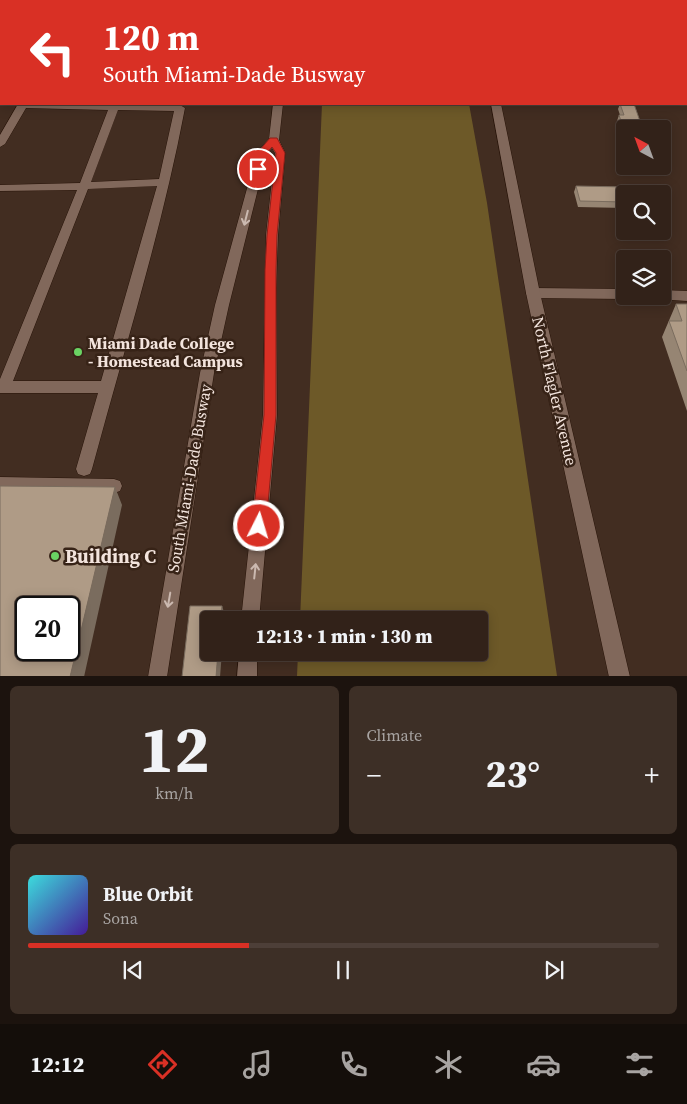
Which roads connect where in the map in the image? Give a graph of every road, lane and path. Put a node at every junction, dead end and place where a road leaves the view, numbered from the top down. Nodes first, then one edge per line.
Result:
1 (23, 105) edge
2 (278, 105) edge
3 (496, 105) edge
4 (181, 106) edge
5 (114, 107) junction
6 (274, 140) junction
7 (0, 144) edge
8 (163, 182) junction
9 (84, 186) junction
10 (0, 188) edge
11 (533, 293) junction
12 (616, 294) edge
13 (671, 295) edge
14 (687, 296) edge
15 (2, 387) edge
16 (108, 387) junction
17 (84, 469) dead end
18 (0, 484) edge
19 (114, 486) edge
20 (251, 611) edge
21 (248, 661) edge
22 (157, 676) edge
23 (247, 676) edge
24 (620, 676) edge

1 - 5 lane
1 - 7 lane
2 - 6 lane, South Miami-Dade Busway
3 - 11 street, North Flagler Avenue
4 - 5 lane
4 - 8 lane
5 - 9 lane
20 -> 6 lane, South Miami-Dade Busway
6 -> 22 lane, South Miami-Dade Busway
8 - 9 lane
8 - 16 lane
9 - 10 lane
9 - 15 lane
11 - 12 street
11 - 24 street, North Flagler Avenue
13 - 14 street
15 - 16 lane
16 - 17 lane
18 - 19 lane
21 - 23 lane

